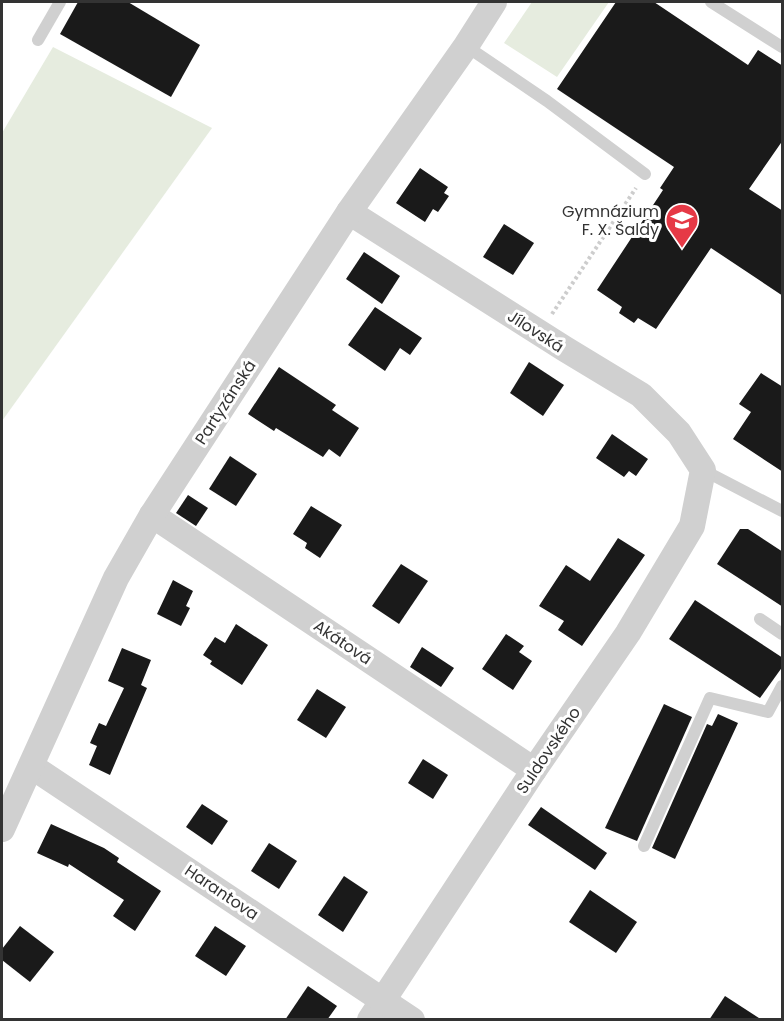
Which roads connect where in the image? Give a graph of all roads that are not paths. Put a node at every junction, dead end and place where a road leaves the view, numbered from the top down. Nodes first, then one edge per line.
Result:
1 (60, 2) edge
2 (494, 2) edge
3 (711, 2) edge
4 (38, 40) dead end
5 (466, 46) junction
6 (783, 47) edge
7 (645, 174) road end
8 (349, 212) junction
9 (703, 470) junction
10 (783, 511) edge
11 (152, 515) junction
12 (760, 619) dead end
13 (783, 634) edge
14 (783, 686) edge
15 (31, 765) junction
16 (534, 770) junction
17 (2, 829) edge
18 (645, 846) dead end
19 (376, 1009) edge
20 (412, 1020) edge

1 - 4 lane
2 - 5 street, Partyzánská
3 - 6 lane
5 - 7 lane
5 - 8 street, Partyzánská
8 - 9 street, Jílovská
8 - 11 street, Partyzánská
9 - 10 lane
9 - 16 street, Suldovského
11 - 15 street, Partyzánská
11 - 16 street, Akátová
12 - 13 lane
14 - 18 lane
15 - 17 street, Partyzánská
15 - 19 street, Harantova
16 - 19 street, Suldovského
19 - 20 street, Harantova

